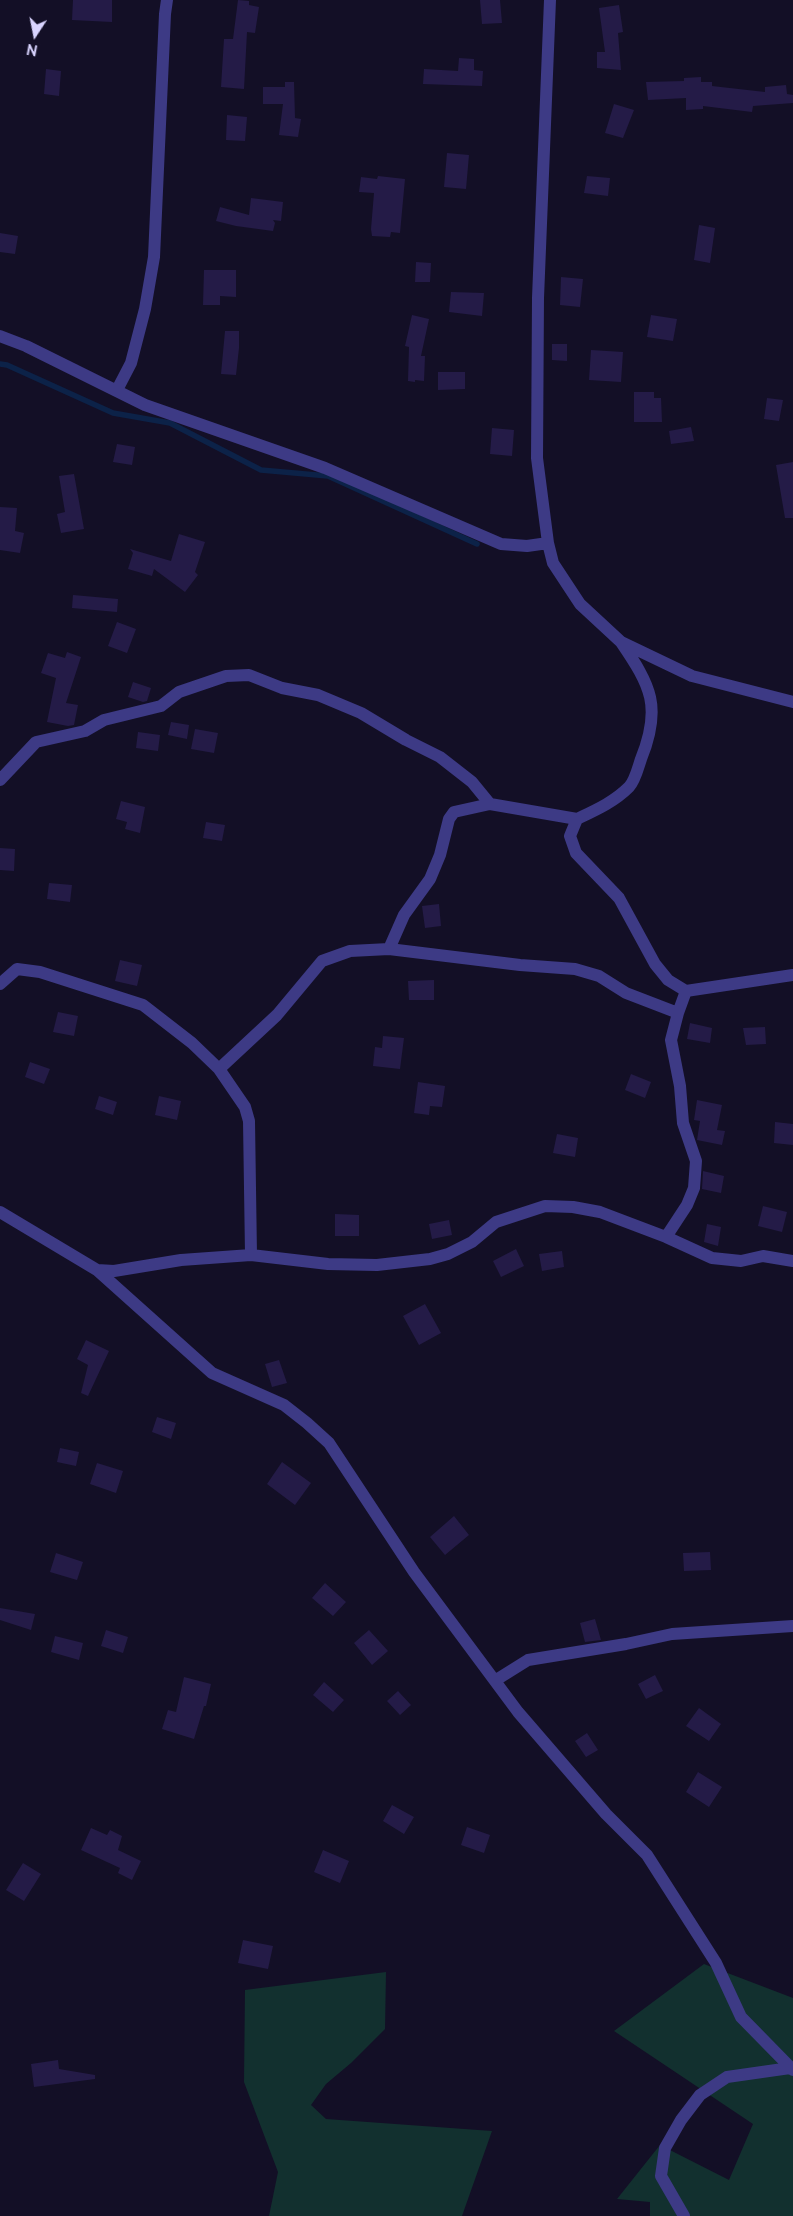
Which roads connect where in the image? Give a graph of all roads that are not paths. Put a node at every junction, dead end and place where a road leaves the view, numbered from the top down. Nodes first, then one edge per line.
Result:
1 (167, 0) edge
2 (550, 0) edge
3 (0, 336) edge
4 (116, 390) junction
5 (548, 543) junction
6 (621, 642) junction
7 (793, 702) edge
8 (0, 780) edge
9 (490, 804) junction
10 (577, 819) junction
11 (389, 949) junction
12 (793, 975) edge
13 (0, 984) edge
14 (686, 991) junction
15 (678, 1013) junction
16 (218, 1069) junction
17 (0, 1212) edge
18 (666, 1237) junction
19 (251, 1255) junction
20 (793, 1261) edge
21 (97, 1270) junction
22 (793, 1626) edge
23 (496, 1680) junction
24 (791, 2069) edge
25 (684, 2216) edge

1 - 4 street
2 - 5 street
3 - 4 street
4 - 5 street
5 - 6 street
6 - 7 street
6 - 10 street
8 - 9 street
9 - 10 street
9 - 11 street
10 - 14 street
11 - 15 street
11 - 16 street
12 - 14 street
13 - 16 street
14 - 15 street
15 - 18 street
16 - 19 street
17 - 21 street
18 - 19 street
18 - 20 street
19 - 21 street
21 - 23 street
22 - 23 street
23 - 24 street
24 - 25 street

